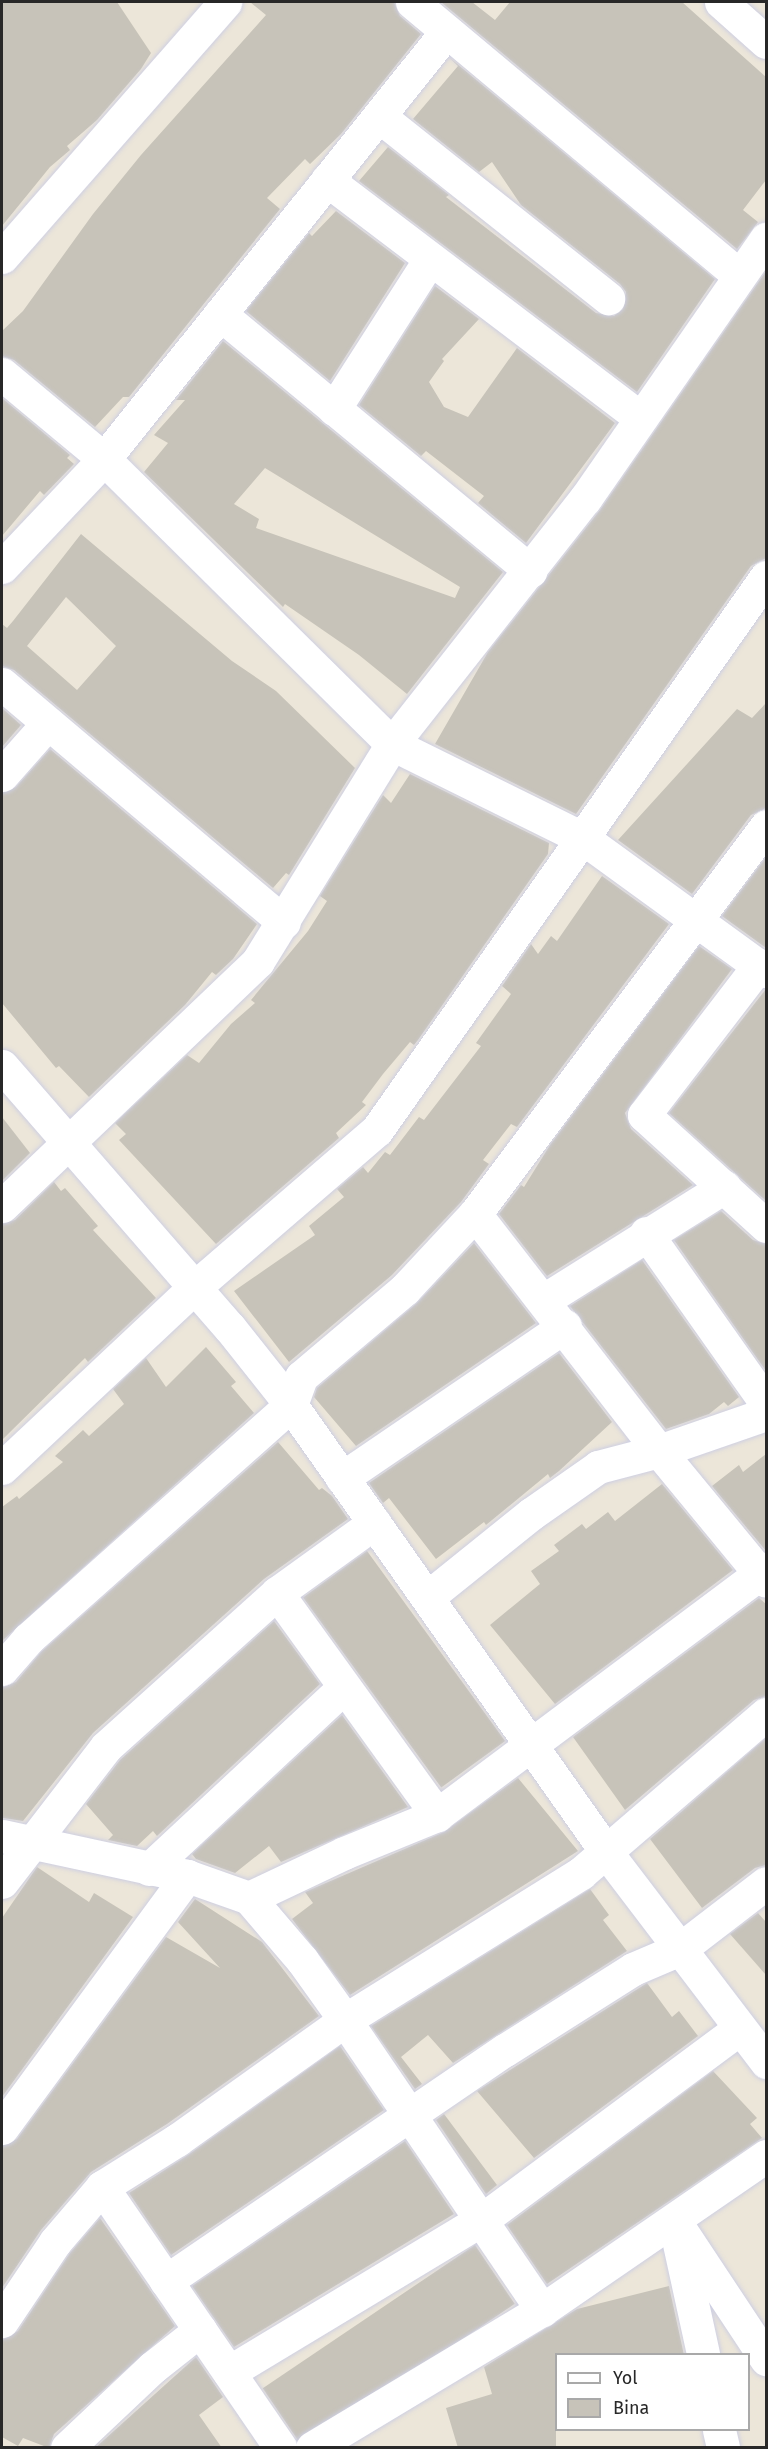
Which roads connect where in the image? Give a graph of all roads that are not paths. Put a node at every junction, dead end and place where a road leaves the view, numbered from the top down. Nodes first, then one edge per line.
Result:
1 (225, 2) edge
2 (412, 2) edge
3 (722, 2) edge
4 (447, 31) junction
5 (766, 42) edge
6 (379, 116) junction
7 (327, 180) junction
8 (766, 239) edge
9 (2, 257) edge
10 (430, 259) junction
11 (739, 275) junction
12 (608, 298) dead end
13 (220, 314) junction
14 (2, 374) edge
15 (334, 409) junction
16 (640, 418) junction
17 (104, 459) junction
18 (2, 567) edge
19 (531, 572) junction
20 (766, 578) edge
21 (757, 612) edge
22 (2, 684) edge
23 (48, 723) junction
24 (392, 744) junction
25 (2, 775) edge
26 (766, 826) edge
27 (584, 839) junction
28 (697, 921) junction
29 (284, 922) junction
30 (763, 968) edge
31 (2, 1066) edge
32 (69, 1143) junction
33 (724, 1187) junction
34 (2, 1206) edge
35 (475, 1214) junction
36 (766, 1226) edge
37 (646, 1233) junction
38 (195, 1287) junction
39 (544, 1300) junction
40 (565, 1326) junction
41 (766, 1403) edge
42 (291, 1405) junction
43 (766, 1414) edge
44 (659, 1451) junction
45 (2, 1468) edge
46 (342, 1478) junction
47 (374, 1523) junction
48 (764, 1574) edge
49 (277, 1593) junction
50 (429, 1596) junction
51 (2, 1669) edge
52 (343, 1688) junction
53 (766, 1714) edge
54 (533, 1744) junction
55 (437, 1815) junction
56 (15, 1840) edge
57 (607, 1853) junction
58 (149, 1869) junction
59 (187, 1876) junction
60 (2, 1882) edge
61 (766, 1883) edge
62 (249, 1898) junction
63 (680, 1949) junction
64 (345, 2020) junction
65 (740, 2028) junction
66 (766, 2062) edge
67 (411, 2114) junction
68 (2, 2128) edge
69 (766, 2156) edge
70 (102, 2187) junction
71 (483, 2219) junction
72 (674, 2220) junction
73 (166, 2281) junction
74 (542, 2310) junction
75 (2, 2321) edge
76 (200, 2330) junction
77 (703, 2353) edge
78 (766, 2359) edge
79 (229, 2372) junction
80 (719, 2431) edge
81 (67, 2448) edge
82 (281, 2448) edge
83 (312, 2448) edge
84 (723, 2448) edge

1 - 9 street
2 - 4 street
3 - 5 street
4 - 6 street
4 - 11 street
6 - 7 street
6 - 12 street
7 - 10 street
7 - 13 street
8 - 11 street
10 - 15 street
10 - 16 street
11 - 16 street
13 - 15 street
13 - 17 street
14 - 17 street
15 - 19 street
16 - 19 street
17 - 18 street
17 - 24 street
19 - 24 street
20 - 21 street
21 - 27 street
22 - 23 street
23 - 25 street
23 - 29 street
24 - 27 street
24 - 29 street
26 - 28 street
27 - 28 street
27 - 38 street
28 - 30 street
28 - 35 street
29 - 32 street
30 - 33 street
31 - 32 street
32 - 34 street
32 - 38 street
33 - 36 street
33 - 37 street
35 - 39 street
35 - 42 street
37 - 39 street
37 - 41 street
38 - 42 street
38 - 45 street
39 - 40 street
40 - 44 street
40 - 46 street
42 - 46 street
42 - 51 street
43 - 44 street
44 - 48 street
44 - 50 street
46 - 47 street
47 - 49 street
47 - 50 street
48 - 54 street
49 - 52 street
49 - 56 street
50 - 54 street
52 - 55 street
52 - 58 street
53 - 57 street
54 - 55 street
54 - 57 street
55 - 62 street
56 - 58 street
56 - 60 street
57 - 63 street
57 - 64 street
58 - 59 street
59 - 62 street
59 - 68 street
61 - 63 street
62 - 64 street
63 - 65 street
63 - 67 street
64 - 67 street
64 - 70 street
65 - 66 street
65 - 71 street
67 - 71 street
67 - 73 street
69 - 72 street
70 - 73 street
70 - 75 street
71 - 74 street
71 - 79 street
72 - 74 street
72 - 77 street
72 - 78 street
73 - 76 street
74 - 83 street
76 - 79 street
76 - 81 street
79 - 82 street
80 - 84 street

